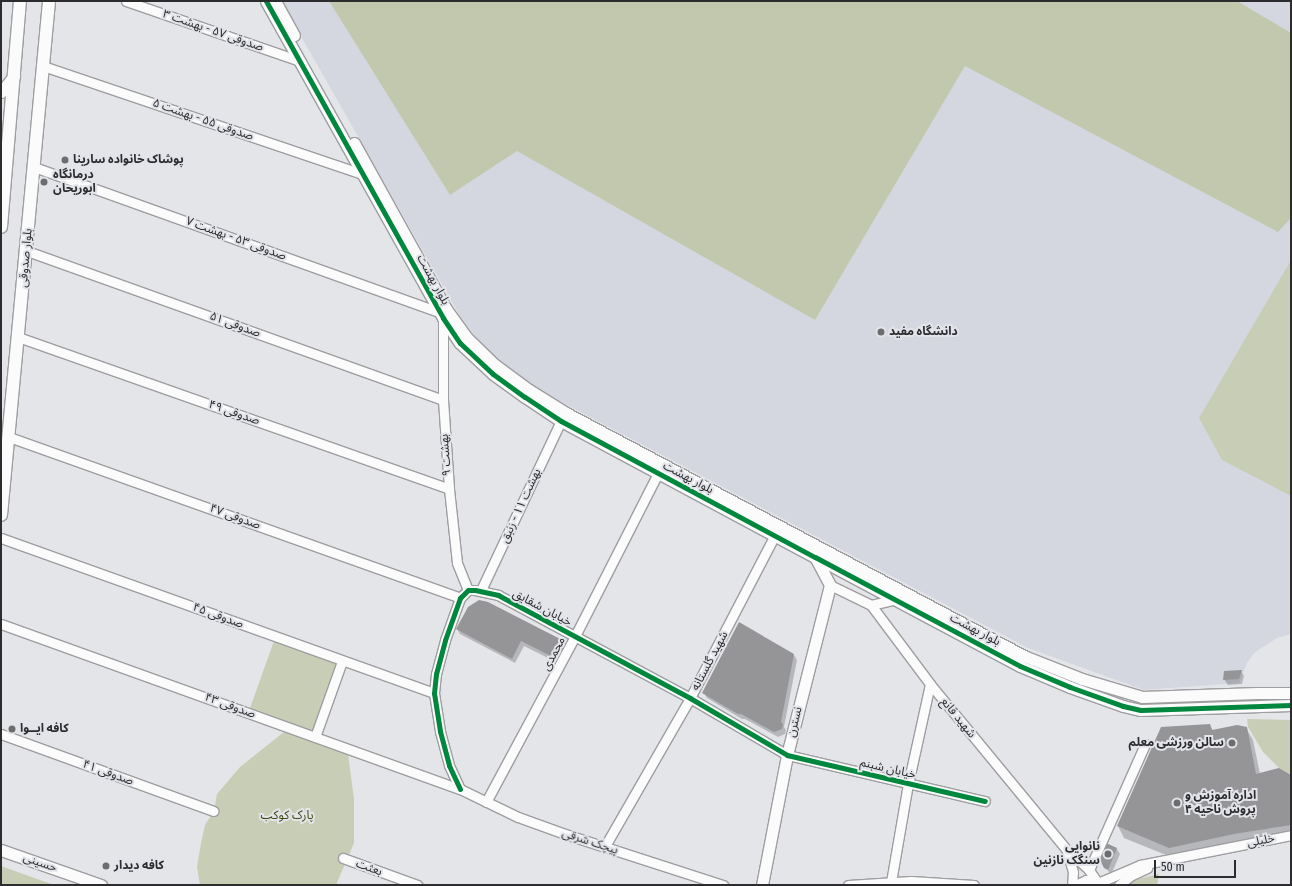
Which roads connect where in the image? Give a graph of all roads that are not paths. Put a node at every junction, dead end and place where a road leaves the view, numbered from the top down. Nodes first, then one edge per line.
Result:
1 (20, 1) edge
2 (49, 1) edge
3 (126, 1) edge
4 (266, 1) edge
5 (275, 1) edge
6 (300, 61) junction
7 (43, 66) junction
8 (14, 76) junction
9 (1, 92) edge
10 (4, 158) edge
11 (34, 167) junction
12 (362, 174) junction
13 (1, 227) edge
14 (27, 251) junction
15 (441, 315) junction
16 (18, 337) junction
17 (443, 400) junction
18 (561, 421) junction
19 (9, 437) junction
20 (658, 473) junction
21 (449, 489) junction
22 (1, 515) edge
23 (775, 535) junction
24 (1, 538) edge
25 (815, 557) junction
26 (830, 585) junction
27 (468, 590) junction
28 (481, 590) junction
29 (460, 598) junction
30 (896, 599) junction
31 (871, 605) junction
32 (1, 624) edge
33 (575, 636) junction
34 (342, 661) junction
35 (930, 684) junction
36 (434, 693) junction
37 (1291, 693) edge
38 (690, 698) junction
39 (1291, 705) edge
40 (1, 734) edge
41 (315, 737) junction
42 (1144, 744) dead end
43 (787, 755) junction
44 (908, 784) junction
45 (460, 789) junction
46 (985, 801) dead end
47 (486, 802) junction
48 (214, 811) dead end
49 (1291, 835) edge
50 (605, 846) junction
51 (1066, 849) junction
52 (1, 850) edge
53 (1184, 856) junction
54 (343, 858) dead end
55 (1089, 870) junction
56 (891, 882) junction
57 (1098, 884) edge
58 (101, 885) edge
59 (418, 885) edge
60 (723, 885) edge
61 (762, 885) edge
62 (848, 885) edge
63 (974, 885) edge
64 (1074, 885) edge
65 (1119, 885) edge

1 - 8 main road
2 - 7 main road, بلوار صدوقی
3 - 6 street, صدوقی ۵۷ - بهشت ۳
4 - 6 street, بلوار بهشت
5 - 37 street, بلوار بهشت
6 - 12 street, بلوار بهشت
7 - 11 main road, بلوار صدوقی
7 - 12 street, صدوقی ۵۵ - بهشت ۵
8 - 9 street
8 - 10 main road
10 - 13 main road
11 - 14 main road, بلوار صدوقی
11 - 15 street, صدوقی ۵۳ - بهشت ۷
12 - 15 street, بلوار بهشت
14 - 16 main road, بلوار صدوقی
14 - 17 street, صدوقی ۵۱
15 - 17 street, بهشت ۹
15 - 18 street, بلوار بهشت
16 - 19 main road, بلوار صدوقی
16 - 21 street, صدوقی ۴۹
17 - 21 street, بهشت ۹
18 - 20 street, بلوار بهشت
18 - 28 street, بهشت ۱۱ - زنبق
19 - 22 main road, بلوار صدوقی
19 - 29 street, صدوقی ۴۷
20 - 23 street, بلوار بهشت
20 - 33 street, محمدی
21 - 27 street, بهشت ۹
23 - 25 street, بلوار بهشت
23 - 38 street, شهید گلستانه
24 - 34 street, صدوقی ۴۵
25 - 26 street
25 - 30 street, بلوار بهشت
26 - 31 street
26 - 43 street, نسترن
27 - 28 street, خیابان شقایق
27 - 29 street
28 - 33 street, خیابان شقایق
29 - 36 street
30 - 31 street
30 - 39 street, بلوار بهشت
31 - 35 street, شهید قانع
32 - 41 street, صدوقی ۴۳
33 - 38 street, خیابان شقایق
33 - 47 street, محمدی
34 - 36 street, صدوقی ۴۵
34 - 41 street
35 - 44 street
35 - 51 street, شهید قانع
36 - 45 street
38 - 43 street, خیابان شقایق
38 - 50 street, شهید گلستانه
40 - 48 street, صدوقی ۴۱
41 - 45 street, صدوقی ۴۳
42 - 55 street
43 - 44 street, خیابان شبنم
43 - 61 street, نسترن
44 - 46 street, خیابان شبنم
44 - 56 street
45 - 47 street, پیچک شرقی
47 - 50 street, پیچک شرقی
49 - 53 street, خلیلی
50 - 60 street, پیچک شرقی
51 - 55 street
51 - 64 street
52 - 58 street, حسینی
53 - 57 street
53 - 65 street
54 - 59 street, بعثت
55 - 57 street
56 - 62 street
56 - 63 street
57 - 64 street

